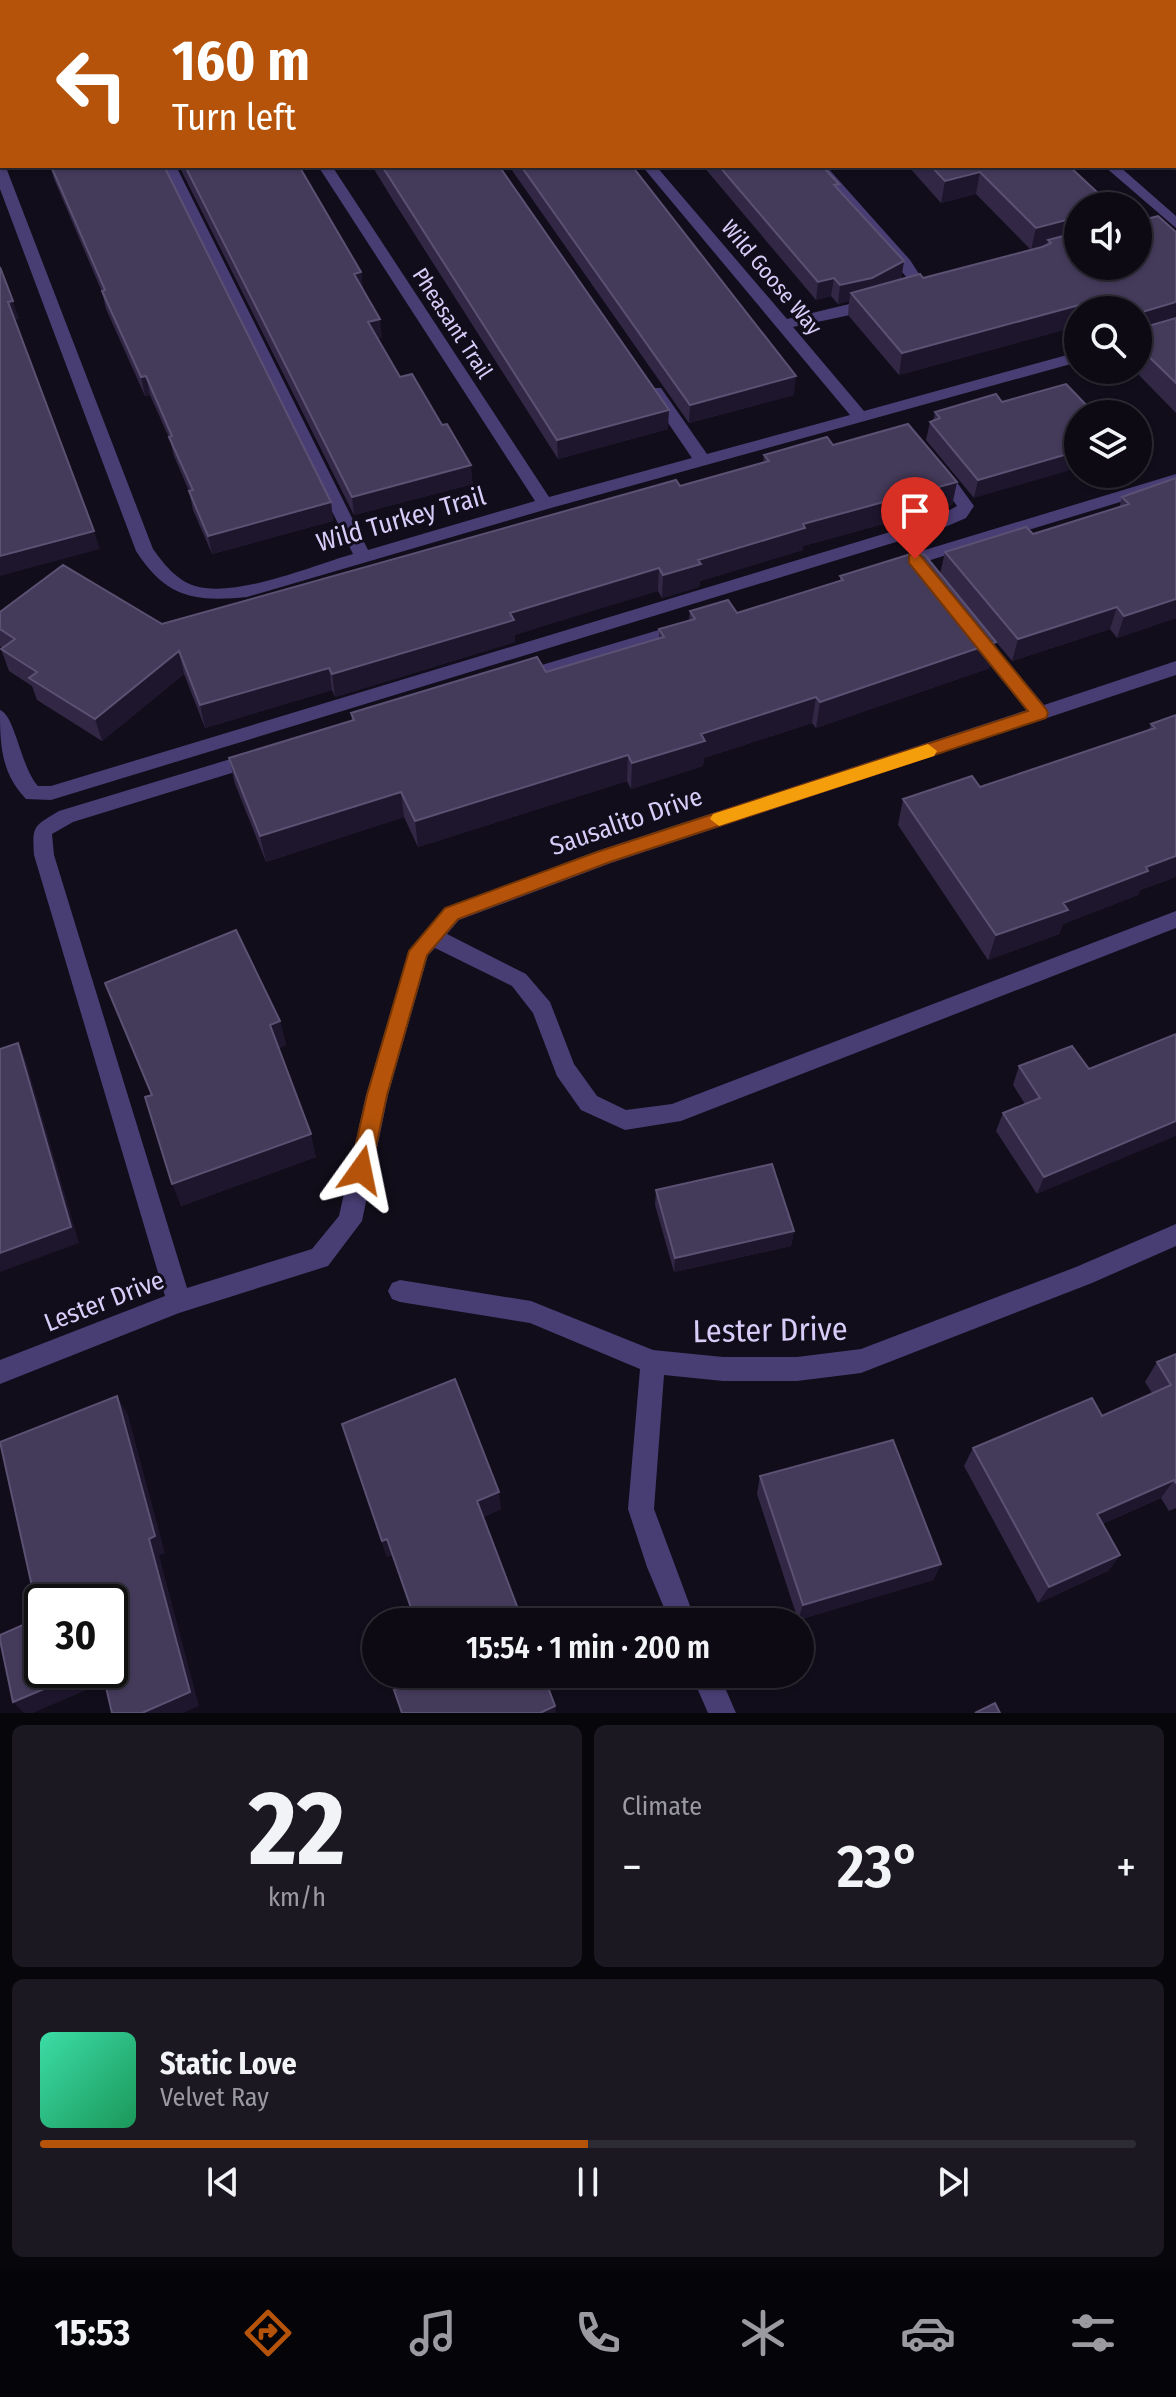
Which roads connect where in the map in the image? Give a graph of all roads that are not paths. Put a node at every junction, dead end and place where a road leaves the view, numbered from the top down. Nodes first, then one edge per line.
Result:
1 (170, 168) edge
2 (326, 168) edge
3 (651, 168) edge
4 (820, 168) edge
5 (1113, 168) edge
6 (0, 170) edge
7 (1169, 223) edge
8 (935, 282) edge
9 (907, 290) junction
10 (783, 325) junction
11 (1064, 361) edge
12 (644, 375) edge
13 (861, 417) junction
14 (924, 454) edge
15 (703, 461) junction
16 (1176, 479) edge
17 (545, 504) junction
18 (363, 557) junction
19 (884, 568) edge
20 (963, 618) edge
21 (702, 623) edge
22 (1176, 668) edge
23 (506, 683) edge
24 (1040, 713) junction
25 (0, 717) edge
26 (278, 751) edge
27 (1176, 919) edge
28 (431, 936) junction
29 (1176, 1235) edge
30 (320, 1258) joint
31 (400, 1291) dead end
32 (179, 1302) junction
33 (653, 1362) junction
34 (0, 1372) edge
35 (677, 1608) edge
36 (711, 1688) edge
37 (722, 1713) edge

1 - 18 street
2 - 17 street, Pheasant Trail
3 - 10 street, Wild Goose Way
4 - 9 street
5 - 7 street
6 - 18 street, Wild Turkey Trail
8 - 9 street
9 - 10 street
10 - 13 street, Wild Goose Way
11 - 13 street, Wild Turkey Trail
12 - 15 street
13 - 15 street, Wild Turkey Trail
14 - 25 street
15 - 17 street, Wild Turkey Trail
16 - 19 street
17 - 18 street, Wild Turkey Trail
20 - 24 street
21 - 23 street
22 - 24 street, Sausalito Drive
24 - 28 street, Sausalito Drive
26 - 32 street
27 - 28 street
28 - 30 street, Sausalito Drive
29 - 33 street, Lester Drive
30 - 32 street, Lester Drive
31 - 33 street, Lester Drive
32 - 34 street, Lester Drive
33 - 35 street
36 - 37 street

